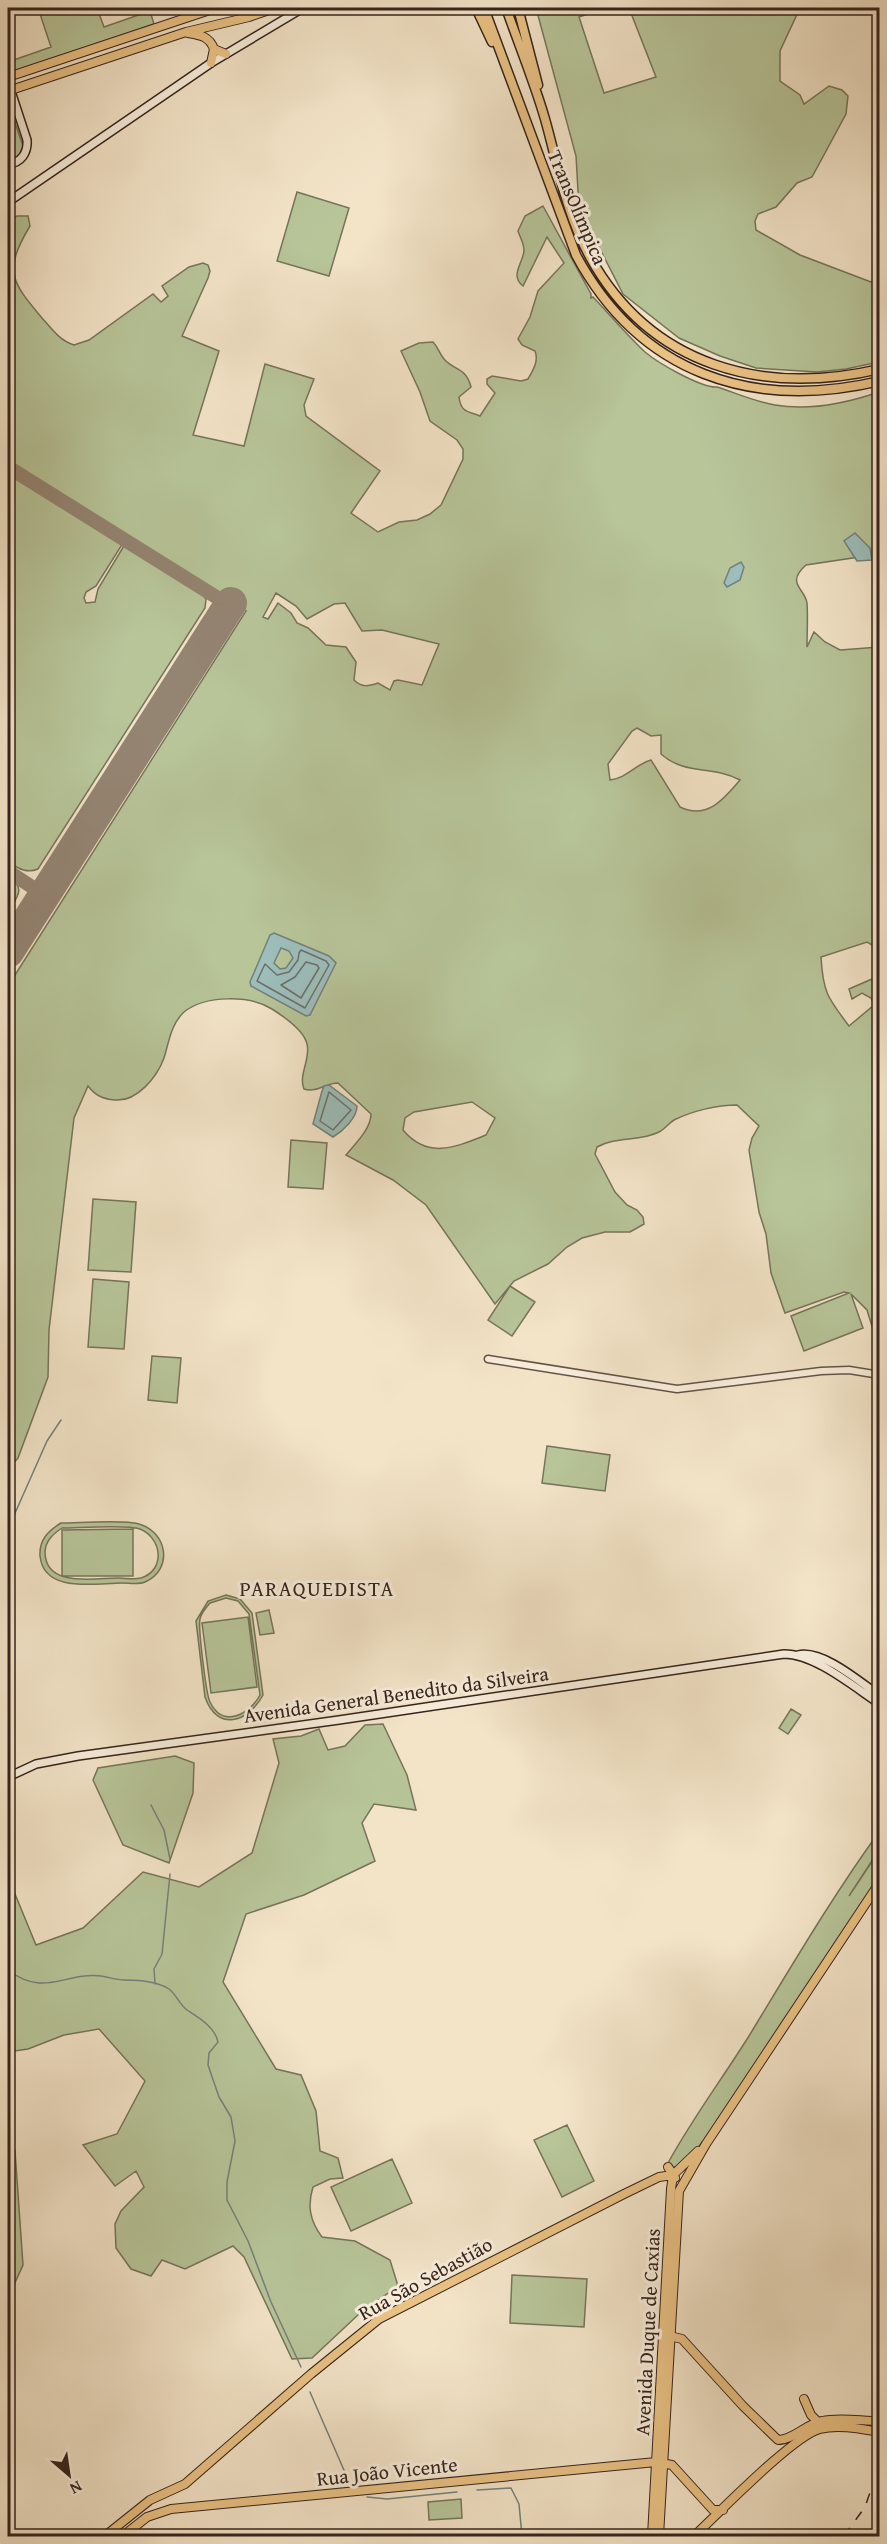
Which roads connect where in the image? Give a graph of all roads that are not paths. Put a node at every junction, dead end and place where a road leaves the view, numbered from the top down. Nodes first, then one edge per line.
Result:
1 (216, 8) edge
2 (274, 8) edge
3 (303, 8) edge
4 (476, 8) edge
5 (484, 8) edge
6 (506, 8) edge
7 (518, 8) edge
8 (186, 32) junction
9 (214, 49) junction
10 (226, 54) junction
11 (211, 63) junction
12 (509, 75) junction
13 (8, 77) edge
14 (8, 88) edge
15 (539, 101) junction
16 (8, 164) edge
17 (8, 202) edge
18 (879, 369) edge
19 (879, 381) edge
20 (488, 1359) dead end
21 (879, 1375) edge
22 (795, 1654) junction
23 (879, 1696) edge
24 (879, 1704) edge
25 (8, 1777) edge
26 (879, 1881) edge
27 (706, 2144) junction
28 (668, 2167) dead end
29 (673, 2175) junction
30 (678, 2191) junction
31 (668, 2335) junction
32 (804, 2399) dead end
33 (877, 2421) edge
34 (819, 2422) junction
35 (877, 2432) edge
36 (771, 2456) dead end
37 (660, 2462) junction
38 (762, 2474) junction
39 (723, 2510) junction
40 (105, 2536) edge
41 (123, 2536) edge
42 (652, 2536) edge
43 (659, 2536) edge
44 (694, 2536) edge

1 - 13 main road
2 - 8 main road
3 - 10 main road
4 - 12 highway
5 - 12 highway, TransOlímpica
6 - 15 highway, TransOlímpica
7 - 15 highway
8 - 9 main road
8 - 14 main road
9 - 10 main road
9 - 11 main road
10 - 11 main road
11 - 17 main road
12 - 19 highway, TransOlímpica
14 - 16 main road
15 - 18 highway, TransOlímpica
20 - 21 street
22 - 23 main road
22 - 24 main road
22 - 25 main road, Avenida General Benedito da Silveira
26 - 27 main road, Avenida Duque de Caxias
27 - 29 main road, Avenida Duque de Caxias
27 - 30 main road, Avenida Duque de Caxias
28 - 29 main road
29 - 30 main road
29 - 31 main road, Avenida Duque de Caxias
29 - 40 main road, Rua São Sebastião
30 - 31 main road, Avenida Duque de Caxias
31 - 34 main road
31 - 37 main road, Avenida Duque de Caxias
32 - 34 main road
33 - 34 main road
35 - 38 main road
36 - 38 main road
37 - 39 main road
37 - 41 main road, Rua João Vicente
37 - 42 main road, Avenida Duque de Caxias
37 - 43 main road, Avenida Duque de Caxias
38 - 39 main road
39 - 44 main road

